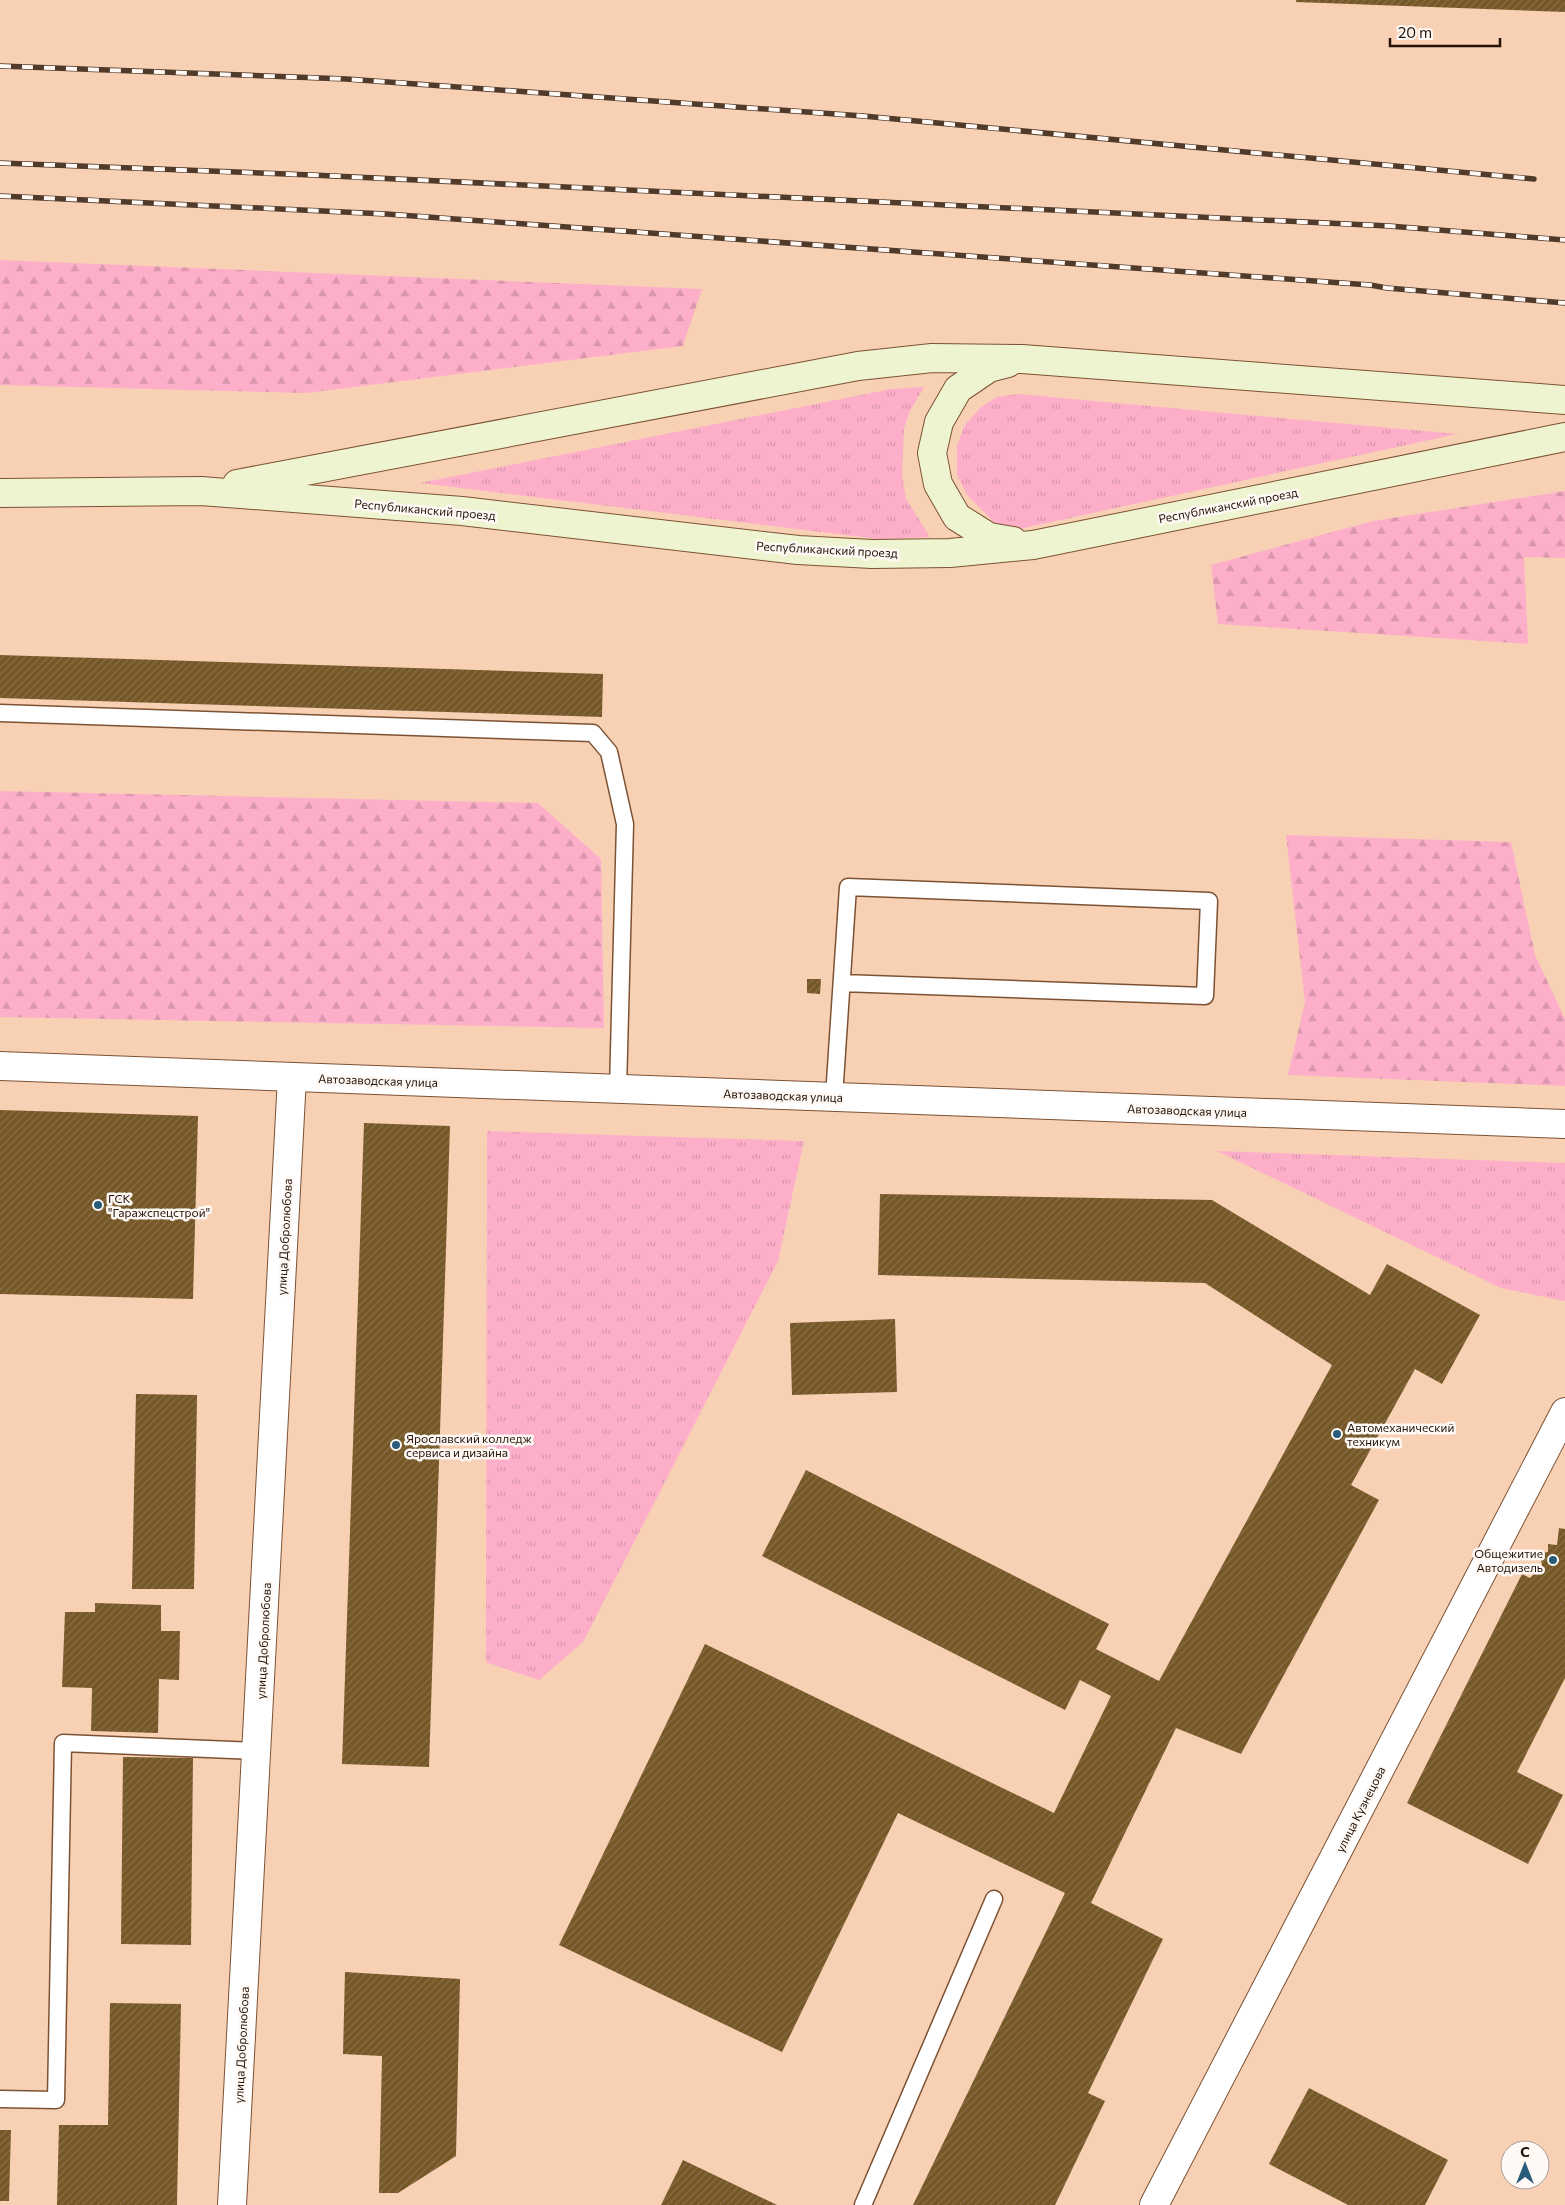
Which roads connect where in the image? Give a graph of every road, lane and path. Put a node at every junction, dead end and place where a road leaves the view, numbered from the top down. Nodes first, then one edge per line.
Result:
1 (1022, 359) junction
2 (1565, 400) edge
3 (1565, 437) edge
4 (201, 491) junction
5 (0, 493) edge
6 (1033, 545) junction
7 (0, 713) edge
8 (842, 983) junction
9 (0, 1066) edge
10 (292, 1077) junction
11 (618, 1089) junction
12 (834, 1096) junction
13 (1565, 1124) edge
14 (1565, 1412) edge
15 (257, 1751) junction
16 (994, 1899) dead end
17 (0, 2099) edge
18 (232, 2205) edge
19 (863, 2205) edge
20 (1154, 2205) edge

1 - 2 main road, Республиканский проезд
1 - 4 main road, Республиканский проезд
1 - 6 main road
3 - 6 main road, Республиканский проезд
4 - 5 main road, Республиканский проезд
4 - 6 main road, Республиканский проезд
7 - 11 lane
8 - 8 lane
8 - 12 lane
9 - 10 street, Автозаводская улица
10 - 11 street, Автозаводская улица
10 - 15 street, улица Добролюбова
11 - 12 street, Автозаводская улица
12 - 13 street, Автозаводская улица
14 - 20 street, улица Кузнецова
15 - 17 lane
15 - 18 street, улица Добролюбова
16 - 19 lane

